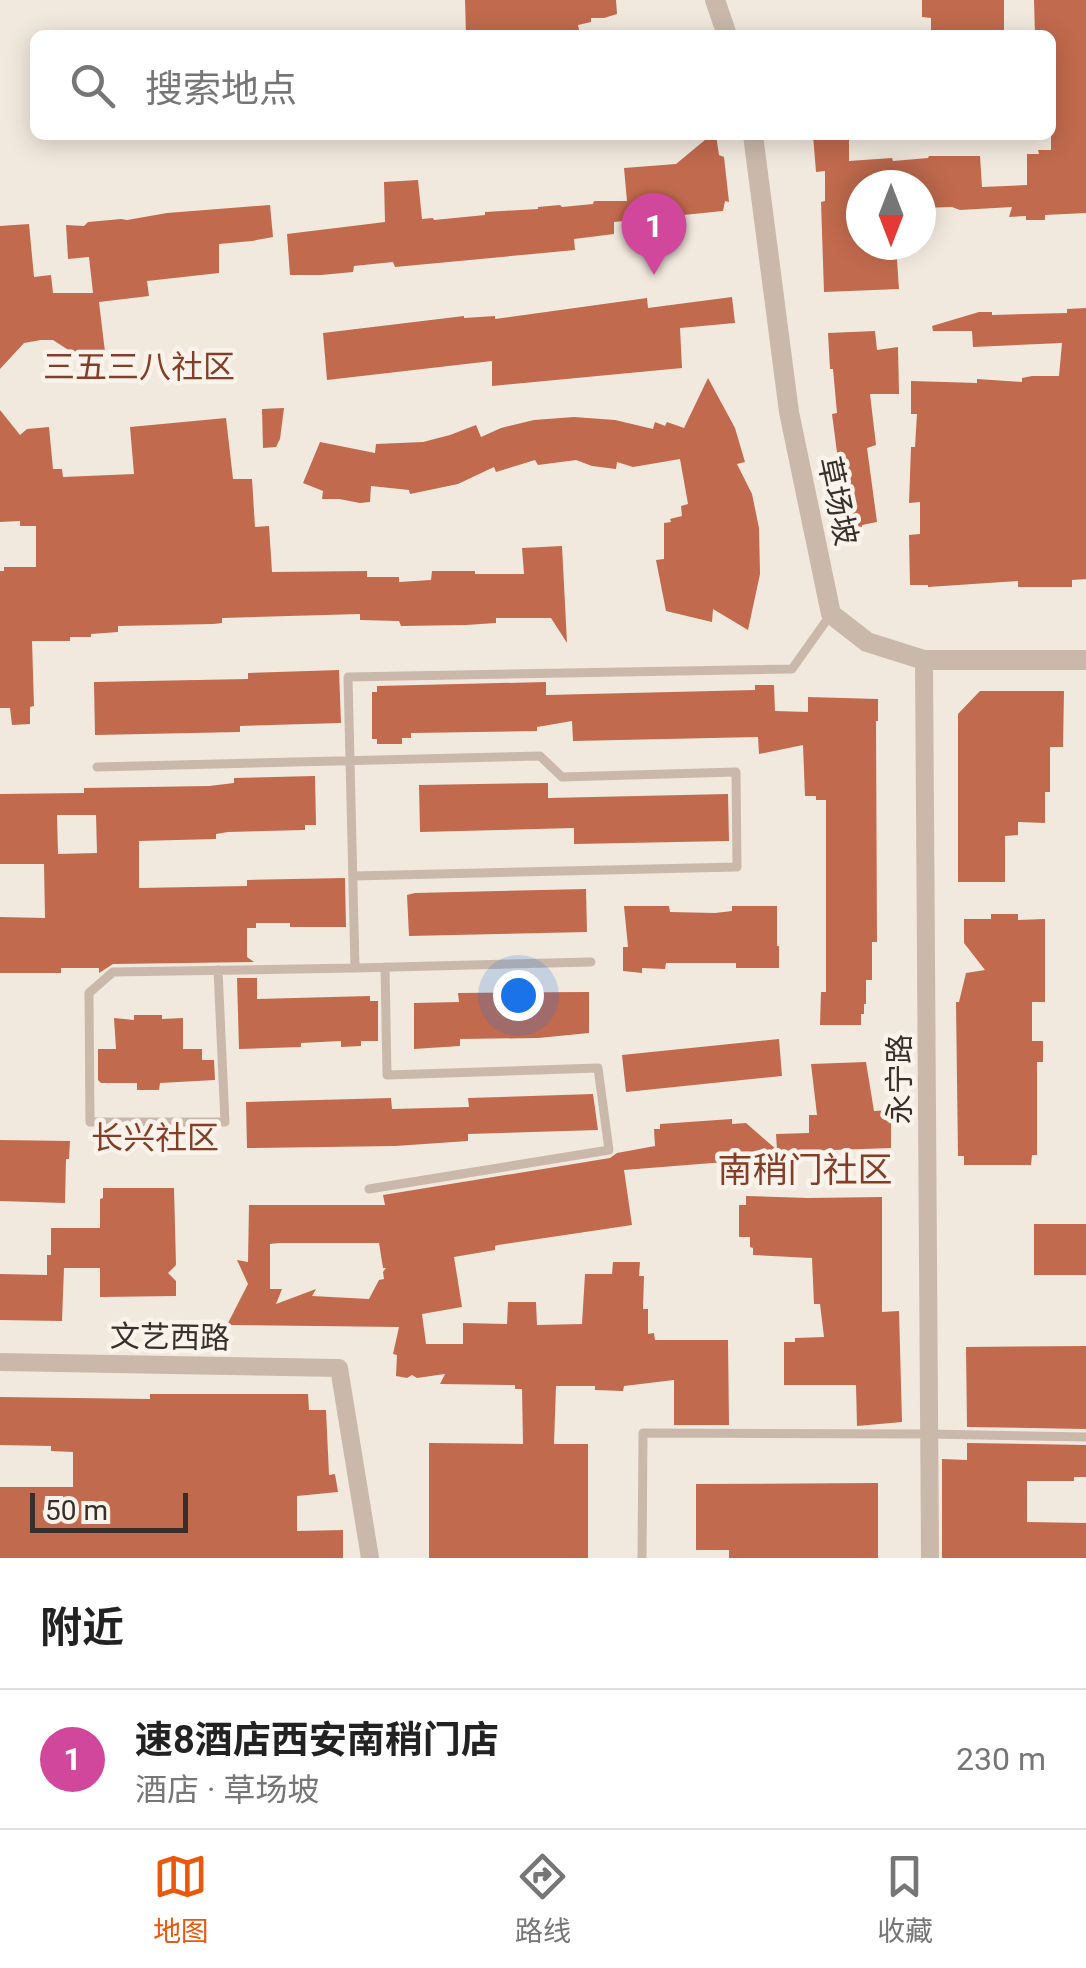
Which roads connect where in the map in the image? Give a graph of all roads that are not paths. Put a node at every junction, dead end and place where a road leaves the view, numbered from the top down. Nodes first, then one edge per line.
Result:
1 (715, 0) edge
2 (725, 30) edge
3 (754, 140) edge
4 (831, 614) junction
5 (924, 660) junction
6 (1086, 660) edge
7 (350, 760) junction
8 (97, 767) dead end
9 (353, 876) junction
10 (591, 962) dead end
11 (384, 967) junction
12 (356, 968) junction
13 (218, 970) junction
14 (369, 1189) dead end
15 (0, 1362) edge
16 (929, 1434) junction
17 (1086, 1438) edge
18 (370, 1558) edge
19 (642, 1558) edge
20 (930, 1558) edge

1 - 2 street
3 - 4 street, 草场坡
4 - 5 street
4 - 7 lane
5 - 6 street
5 - 16 street, 永宁路
7 - 8 lane
7 - 9 lane
7 - 9 lane
9 - 12 lane
10 - 11 lane
11 - 12 lane
11 - 14 lane
12 - 13 lane
13 - 13 lane
15 - 18 street, 文艺西路
16 - 17 lane
16 - 19 lane
16 - 20 street, 永宁路

